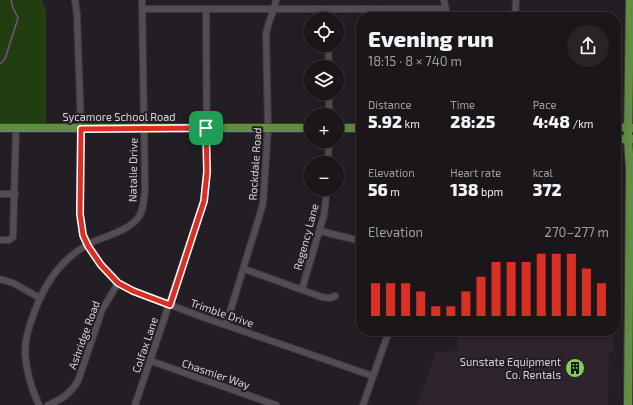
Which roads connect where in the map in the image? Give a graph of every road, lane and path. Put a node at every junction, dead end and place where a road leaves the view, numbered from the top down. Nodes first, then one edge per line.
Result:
1 (75, 0) edge
2 (142, 0) edge
3 (276, 0) edge
4 (444, 0) edge
5 (516, 0) edge
6 (630, 0) edge
7 (143, 9) junction
8 (206, 9) junction
9 (274, 9) junction
10 (328, 9) joint
11 (446, 9) junction
12 (391, 10) joint
13 (446, 12) edge
14 (515, 12) edge
15 (630, 94) junction
16 (633, 106) edge
17 (621, 127) edge
18 (0, 128) edge
19 (16, 128) junction
20 (143, 128) junction
21 (206, 128) junction
22 (268, 128) junction
23 (304, 128) edge
24 (344, 128) edge
25 (356, 128) edge
26 (631, 128) edge
27 (81, 129) junction
28 (630, 139) edge
29 (633, 160) edge
30 (630, 169) junction
31 (0, 194) edge
32 (15, 194) junction
33 (327, 196) edge
34 (320, 231) junction
35 (0, 240) edge
36 (356, 240) edge
37 (87, 244) junction
38 (244, 269) junction
39 (0, 279) edge
40 (118, 283) junction
41 (302, 289) junction
42 (335, 296) dead end
43 (40, 298) junction
44 (170, 305) junction
45 (226, 325) junction
46 (387, 336) edge
47 (150, 361) junction
48 (373, 376) junction
49 (38, 405) edge
50 (48, 405) edge
51 (135, 405) edge
52 (276, 405) edge
53 (363, 405) edge
54 (628, 405) edge

1 - 27 street, Trimble Drive
2 - 7 street, Natalie Drive
3 - 9 street, Rockdale Road
4 - 11 street
5 - 14 street
6 - 15 main road
7 - 8 street
7 - 20 street, Natalie Drive
8 - 9 street
8 - 21 street, Colfax Lane
9 - 10 street
9 - 22 street, Rockdale Road
10 - 12 street
11 - 12 street
11 - 13 street
15 - 16 main road
15 - 26 main road
17 - 26 main road
18 - 19 main road, Sycamore School Road
19 - 27 main road, Sycamore School Road
19 - 32 street
20 - 21 main road, Sycamore School Road
20 - 27 main road, Sycamore School Road
20 - 37 street, Natalie Drive
21 - 22 main road, Sycamore School Road
21 - 44 street, Colfax Lane
22 - 23 main road, Sycamore School Road
22 - 38 street, Rockdale Road
24 - 25 main road
26 - 28 main road
27 - 37 street, Trimble Drive
28 - 30 main road
29 - 30 main road
30 - 54 main road
31 - 32 street
32 - 35 street
33 - 34 street, Regency Lane
34 - 36 street
34 - 41 street, Regency Lane
37 - 40 street, Trimble Drive
37 - 43 street, Natalie Drive
38 - 41 street
38 - 45 street, Rockdale Road
39 - 43 street
40 - 44 street, Trimble Drive
40 - 50 street, Ashridge Road
41 - 42 street
43 - 49 street, Natalie Drive
44 - 45 street, Trimble Drive
44 - 47 street, Colfax Lane
45 - 48 street, Trimble Drive
46 - 48 street
47 - 51 street, Colfax Lane
47 - 52 street, Chasmier Way
48 - 53 street

